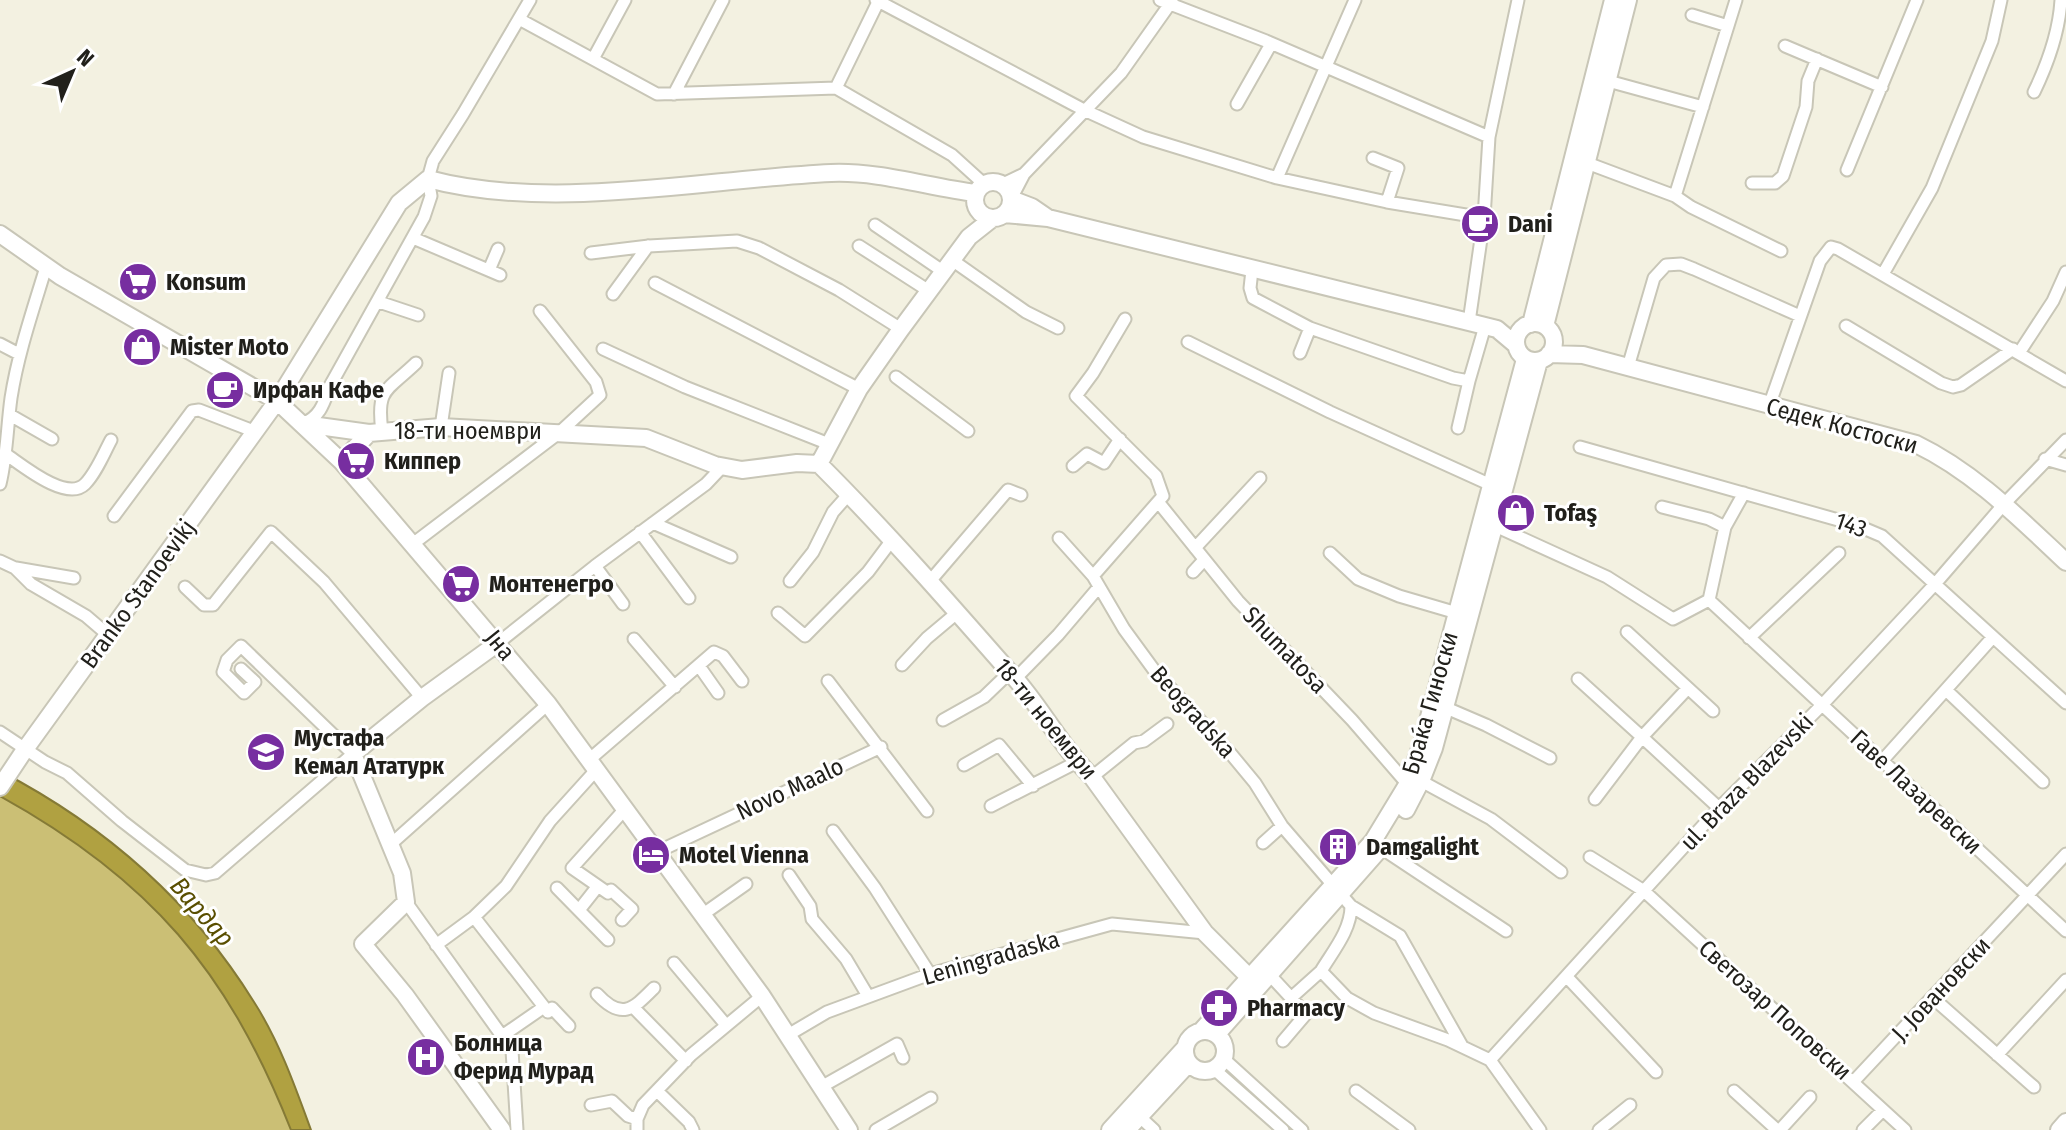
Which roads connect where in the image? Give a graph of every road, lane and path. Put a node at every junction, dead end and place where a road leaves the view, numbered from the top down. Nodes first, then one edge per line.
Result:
1 (530, 0) edge
2 (625, 0) edge
3 (723, 0) edge
4 (878, 0) edge
5 (1355, 0) edge
6 (1518, 0) edge
7 (1613, 0) edge
8 (1628, 0) edge
9 (1736, 0) edge
10 (1917, 0) edge
11 (2001, 0) edge
12 (2064, 0) edge
13 (1167, 2) edge
14 (1692, 15) dead end
15 (519, 19) junction
16 (1728, 26) junction
17 (1271, 44) junction
18 (1785, 46) dead end
19 (593, 59) junction
20 (1817, 59) junction
21 (1327, 69) junction
22 (1608, 81) junction
23 (1882, 87) junction
24 (836, 88) junction
25 (2034, 92) dead end
26 (674, 94) junction
27 (1237, 104) dead end
28 (1703, 107) junction
29 (1084, 110) junction
30 (1489, 137) junction
31 (1373, 158) dead end
32 (1587, 163) junction
33 (1847, 170) dead end
34 (1277, 178) junction
35 (428, 179) junction
36 (1752, 183) dead end
37 (1675, 196) junction
38 (990, 201) junction
39 (1387, 202) junction
40 (1484, 218) junction
41 (875, 225) dead end
42 (0, 234) edge
43 (413, 238) junction
44 (648, 246) junction
45 (859, 246) dead end
46 (498, 249) dead end
47 (1781, 251) dead end
48 (591, 253) dead end
49 (948, 266) junction
50 (46, 267) junction
51 (1252, 270) junction
52 (2066, 272) edge
53 (1883, 274) junction
54 (655, 283) dead end
55 (929, 291) junction
56 (613, 294) dead end
57 (379, 302) junction
58 (540, 311) dead end
59 (418, 315) dead end
60 (1800, 316) junction
61 (1125, 319) dead end
62 (1483, 326) junction
63 (1846, 326) dead end
64 (1058, 328) dead end
65 (1310, 328) junction
66 (901, 329) junction
67 (1535, 341) junction
68 (1188, 342) dead end
69 (0, 344) edge
70 (603, 349) dead end
71 (2016, 351) junction
72 (1300, 353) dead end
73 (19, 354) junction
74 (416, 363) dead end
75 (1628, 367) junction
76 (449, 373) dead end
77 (896, 377) dead end
78 (1469, 381) junction
79 (2066, 381) edge
80 (859, 389) junction
81 (5, 398) edge
82 (277, 401) junction
83 (1769, 406) junction
84 (5, 420) edge
85 (304, 424) junction
86 (441, 427) junction
87 (1458, 428) dead end
88 (968, 431) dead end
89 (256, 432) junction
90 (375, 432) junction
91 (560, 432) junction
92 (52, 439) dead end
93 (1120, 439) junction
94 (111, 440) dead end
95 (2066, 440) edge
96 (829, 444) junction
97 (1580, 447) dead end
98 (7, 455) junction
99 (2045, 459) junction
100 (342, 462) junction
101 (819, 464) junction
102 (2066, 465) edge
103 (723, 466) junction
104 (1073, 466) dead end
105 (1260, 478) dead end
106 (0, 484) edge
107 (1491, 485) junction
108 (1744, 493) junction
109 (849, 494) junction
110 (1021, 495) dead end
111 (1159, 503) junction
112 (2004, 504) junction
113 (1662, 507) dead end
114 (114, 516) dead end
115 (653, 523) junction
116 (1493, 525) junction
117 (1725, 527) junction
118 (640, 532) junction
119 (1059, 538) dead end
120 (892, 540) junction
121 (414, 543) junction
122 (1195, 548) junction
123 (1330, 553) dead end
124 (1839, 553) dead end
125 (731, 557) dead end
126 (1204, 560) junction
127 (0, 561) edge
128 (2066, 562) edge
129 (595, 566) junction
130 (15, 568) junction
131 (1193, 572) dead end
132 (74, 578) dead end
133 (931, 580) junction
134 (790, 581) dead end
135 (1096, 582) junction
136 (1935, 584) junction
137 (185, 587) dead end
138 (689, 598) dead end
139 (1709, 600) junction
140 (623, 604) dead end
141 (958, 612) junction
142 (778, 613) dead end
143 (1457, 613) junction
144 (1627, 632) dead end
145 (107, 634) junction
146 (1993, 637) junction
147 (1749, 638) junction
148 (634, 639) dead end
149 (498, 643) junction
150 (902, 665) dead end
151 (699, 666) junction
152 (241, 669) dead end
153 (1013, 675) junction
154 (1578, 679) dead end
155 (742, 681) dead end
156 (828, 681) dead end
157 (675, 687) junction
158 (1688, 688) junction
159 (1946, 690) junction
160 (718, 693) dead end
161 (422, 698) junction
162 (2066, 703) edge
163 (548, 704) junction
164 (1822, 705) junction
165 (1444, 707) junction
166 (1713, 711) dead end
167 (943, 720) dead end
168 (1167, 724) dead end
169 (0, 732) edge
170 (1642, 737) junction
171 (881, 747) junction
172 (21, 754) junction
173 (353, 754) junction
174 (1550, 758) dead end
175 (1882, 761) junction
176 (1077, 762) junction
177 (594, 764) junction
178 (964, 765) dead end
179 (1092, 777) junction
180 (2043, 782) dead end
181 (1415, 785) junction
182 (1033, 786) junction
183 (0, 787) edge
184 (1595, 799) dead end
185 (991, 806) dead end
186 (1719, 808) junction
187 (625, 809) junction
188 (927, 811) dead end
189 (1282, 826) junction
190 (833, 831) dead end
191 (1263, 843) dead end
192 (391, 844) junction
193 (1381, 848) junction
194 (657, 852) junction
195 (2066, 854) edge
196 (1590, 857) dead end
197 (1561, 872) dead end
198 (789, 875) dead end
199 (746, 884) dead end
200 (598, 886) junction
201 (557, 888) dead end
202 (1644, 891) junction
203 (1342, 893) junction
204 (2027, 895) junction
205 (406, 902) junction
206 (579, 910) junction
207 (702, 915) junction
208 (474, 917) junction
209 (622, 920) dead end
210 (1506, 931) dead end
211 (2066, 931) edge
212 (1205, 933) junction
213 (608, 940) dead end
214 (436, 945) junction
215 (674, 963) dead end
216 (1321, 971) junction
217 (930, 974) junction
218 (1567, 977) junction
219 (1259, 979) junction
220 (2066, 980) edge
221 (654, 988) dead end
222 (597, 994) dead end
223 (762, 996) junction
224 (868, 996) junction
225 (1292, 997) junction
226 (1933, 998) junction
227 (544, 1007) junction
228 (634, 1008) junction
229 (726, 1025) junction
230 (569, 1026) dead end
231 (1210, 1032) junction
232 (788, 1035) junction
233 (502, 1036) junction
234 (1283, 1041) dead end
235 (1463, 1047) junction
236 (1997, 1055) junction
237 (1186, 1056) junction
238 (903, 1058) dead end
239 (1490, 1060) junction
240 (686, 1061) junction
241 (1219, 1064) junction
242 (1656, 1072) dead end
243 (1854, 1081) junction
244 (821, 1087) junction
245 (2034, 1087) dead end
246 (657, 1091) junction
247 (1356, 1091) dead end
248 (1734, 1091) dead end
249 (1810, 1097) dead end
250 (931, 1098) dead end
251 (591, 1105) dead end
252 (1630, 1105) dead end
253 (1882, 1111) junction
254 (1140, 1117) junction
255 (2066, 1122) edge
256 (637, 1124) edge
257 (1602, 1129) edge
258 (502, 1130) edge
259 (517, 1130) edge
260 (693, 1130) edge
261 (849, 1130) edge
262 (876, 1130) edge
263 (1110, 1130) edge
264 (1127, 1130) edge
265 (1154, 1130) edge
266 (1283, 1130) edge
267 (1302, 1130) edge
268 (1409, 1130) edge
269 (1540, 1130) edge
270 (1779, 1130) edge
271 (1863, 1130) edge
272 (1905, 1130) edge
273 (2059, 1130) edge

1 - 15 street
2 - 19 street
3 - 26 street
4 - 24 street
4 - 29 street
5 - 21 street
6 - 30 street
7 - 67 street, Браќа Гиноски
8 - 22 street, Браќа Гиноски
9 - 16 street
10 - 23 street
11 - 53 street
12 - 25 street
13 - 17 street
13 - 29 street
14 - 16 street
15 - 19 street
15 - 35 street
16 - 28 street
17 - 21 street
17 - 27 street
18 - 20 street
19 - 26 street
20 - 23 street
20 - 36 street
21 - 30 street
21 - 34 street
22 - 28 street
22 - 32 street, Браќа Гиноски
23 - 33 street
24 - 26 street
24 - 38 street
28 - 37 street
29 - 34 street
29 - 38 street
30 - 40 street
31 - 39 street
32 - 37 street
32 - 67 street, Браќа Гиноски
34 - 39 street
35 - 38 street, Седек Костоски
35 - 43 street
35 - 82 street, Branko Stanoevikj
37 - 47 street
38 - 49 street
38 - 51 street, Седек Костоски
39 - 40 street
40 - 62 street
41 - 49 street
42 - 50 street, Јна
43 - 46 street
43 - 57 street
44 - 48 street
44 - 56 street
44 - 66 street
45 - 55 street
49 - 55 street
49 - 64 street
50 - 73 street
50 - 82 street, Јна
51 - 62 street, Седек Костоски
51 - 65 street
52 - 71 street
53 - 60 street
53 - 71 street
54 - 80 street
55 - 66 street
57 - 59 street
57 - 85 street
58 - 91 street
60 - 75 street
60 - 83 street
61 - 93 street
62 - 67 street, Седек Костоски
62 - 78 street
63 - 71 street
65 - 72 street
65 - 78 street
66 - 80 street
67 - 75 street, Седек Костоски
67 - 107 street, Браќа Гиноски
67 - 116 street, Браќа Гиноски
68 - 107 street
69 - 73 street
70 - 96 street
71 - 79 street
73 - 81 street
74 - 90 street
75 - 83 street, Седек Костоски
76 - 86 street
77 - 88 street
78 - 87 street
80 - 96 street
81 - 84 street
82 - 85 street, Јна
82 - 89 street, Branko Stanoevikj
83 - 112 street, Седек Костоски
84 - 92 street
84 - 98 street
85 - 90 street, 18-ти ноември
85 - 100 street, Јна
86 - 90 street, 18-ти ноември
86 - 91 street, 18-ти ноември
89 - 114 street
89 - 145 street, Branko Stanoevikj
90 - 100 street
91 - 103 street, 18-ти ноември
91 - 121 street
93 - 104 street
93 - 111 street
94 - 98 street
95 - 99 street, ul. Braza Blazevski
96 - 101 street
97 - 108 street, 143
98 - 106 street
99 - 102 street
99 - 112 street, ul. Braza Blazevski
100 - 121 street, Јна
101 - 103 street, 18-ти ноември
101 - 109 street, 18-ти ноември
103 - 115 street
105 - 122 street
107 - 143 street, Браќа Гиноски
108 - 117 street
108 - 136 street, 143
109 - 120 street, 18-ти ноември
109 - 134 street
110 - 133 street
111 - 122 street, Shumatosa
111 - 135 street
112 - 128 street, Седек Костоски
112 - 136 street, ul. Braza Blazevski
113 - 117 street
115 - 118 street
115 - 125 street
116 - 139 street
116 - 165 street, Браќа Гиноски
117 - 139 street
118 - 129 street
118 - 138 street
119 - 135 street, Beogradska
120 - 133 street, 18-ти ноември
120 - 142 street
121 - 149 street, Јна
122 - 126 street, Shumatosa
123 - 143 street
124 - 147 street
126 - 131 street
126 - 181 street, Shumatosa
127 - 130 street
129 - 140 street
129 - 149 street
130 - 132 street
130 - 145 street
133 - 141 street, 18-ти ноември
135 - 153 street
135 - 189 street, Beogradska
136 - 146 street, 143
136 - 164 street, ul. Braza Blazevski
137 - 161 street
139 - 147 street, Гаве Лазаревски
141 - 150 street
141 - 153 street, 18-ти ноември
143 - 181 street, Браќа Гиноски
144 - 158 street
145 - 172 street, Branko Stanoevikj
146 - 159 street
146 - 162 street, 143
147 - 164 street, Гаве Лазаревски
148 - 157 street
149 - 161 street
149 - 163 street, Јна
151 - 155 street
151 - 157 street
151 - 160 street
152 - 173 street
153 - 167 street
153 - 176 street, 18-ти ноември
154 - 170 street
156 - 171 street
157 - 177 street
158 - 166 street
158 - 170 street
159 - 175 street
159 - 180 street
161 - 173 street
163 - 177 street, Јна
163 - 192 street
164 - 175 street, Гаве Лазаревски
164 - 186 street, ul. Braza Blazevski
165 - 174 street
165 - 181 street, Браќа Гиноски
168 - 179 street
169 - 172 street
170 - 184 street
170 - 186 street
171 - 188 street
171 - 194 street, Novo Maalo
172 - 173 street
172 - 183 street, Branko Stanoevikj
173 - 192 street
175 - 204 street, Гаве Лазаревски
176 - 179 street, 18-ти ноември
176 - 182 street
177 - 187 street, Јна
177 - 208 street
178 - 182 street
179 - 212 street, 18-ти ноември
181 - 193 street, Браќа Гиноски
181 - 197 street
181 - 203 street, Браќа Гиноски
182 - 185 street
186 - 202 street, ul. Braza Blazevski
187 - 194 street, Јна
187 - 200 street
189 - 191 street
189 - 203 street, Beogradska
190 - 217 street
192 - 205 street
193 - 203 street, Браќа Гиноски
193 - 210 street
194 - 207 street, Јна
195 - 204 street, Ј. Јовановски
196 - 202 street, Светозар Поповски
198 - 224 street
199 - 207 street
200 - 206 street
200 - 209 street
201 - 206 street
202 - 218 street, ul. Braza Blazevski
202 - 243 street, Светозар Поповски
203 - 216 street
203 - 219 street, Браќа Гиноски
203 - 235 street, Beogradska
204 - 211 street, Гаве Лазаревски
204 - 226 street, Ј. Јовановски
205 - 214 street
205 - 258 street
206 - 213 street
207 - 223 street, Јна
208 - 214 street
208 - 227 street
212 - 217 street, Leningradaska
212 - 219 street, 18-ти ноември
214 - 233 street
215 - 229 street
216 - 225 street
216 - 235 street
217 - 224 street, Leningradaska
218 - 239 street, ul. Braza Blazevski
218 - 242 street
219 - 225 street
219 - 231 street, Браќа Гиноски
220 - 236 street
221 - 228 street
222 - 228 street
223 - 229 street
223 - 232 street, Јна
224 - 232 street, Leningradaska
225 - 234 street
226 - 236 street
226 - 243 street, Ј. Јовановски
227 - 230 street
227 - 233 street
228 - 240 street
229 - 240 street
231 - 237 street, Браќа Гиноски
231 - 241 street
232 - 244 street, Јна
233 - 259 street
235 - 239 street
236 - 245 street
237 - 241 street
237 - 254 street, Браќа Гиноски
237 - 263 street, Браќа Гиноски
238 - 244 street
239 - 269 street
240 - 246 street
241 - 266 street
241 - 267 street
243 - 253 street, Светозар Поповски
244 - 261 street, Јна
246 - 256 street
246 - 260 street
247 - 268 street
248 - 270 street
249 - 270 street
250 - 262 street
251 - 256 street
252 - 257 street
253 - 271 street
253 - 272 street, Светозар Поповски
254 - 264 street, Браќа Гиноски
254 - 265 street
255 - 273 street

